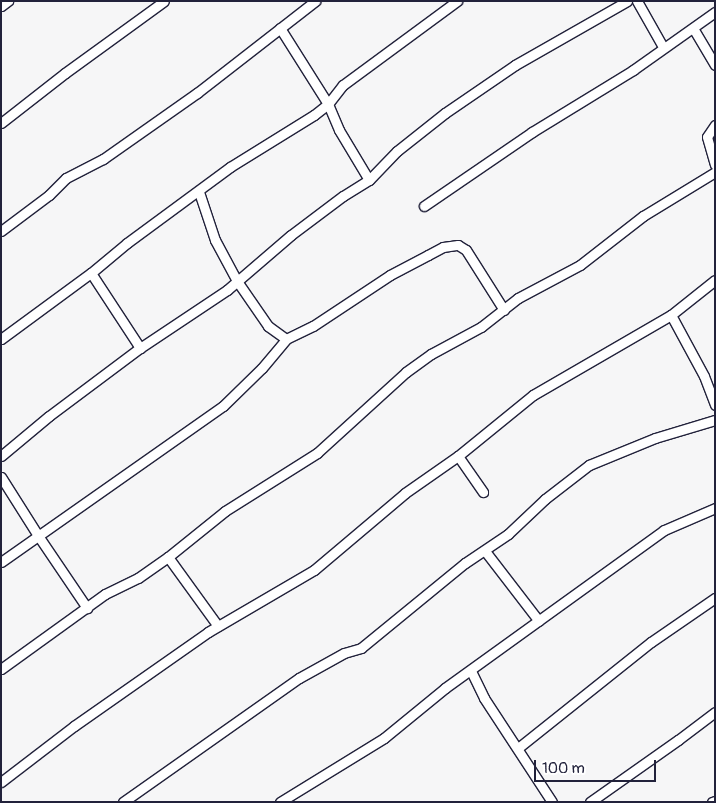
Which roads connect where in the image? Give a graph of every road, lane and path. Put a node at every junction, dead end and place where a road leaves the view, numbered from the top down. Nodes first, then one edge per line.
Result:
1 (8, 1) edge
2 (164, 1) edge
3 (315, 1) edge
4 (457, 1) edge
5 (626, 1) edge
6 (637, 1) edge
7 (1, 6) edge
8 (715, 12) edge
9 (280, 28) junction
10 (693, 28) junction
11 (663, 47) junction
12 (715, 65) edge
13 (328, 104) junction
14 (1, 123) edge
15 (715, 125) edge
16 (715, 165) edge
17 (715, 172) edge
18 (369, 180) junction
19 (199, 192) junction
20 (424, 206) dead end
21 (1, 231) edge
22 (91, 273) junction
23 (237, 281) junction
24 (714, 282) edge
25 (504, 310) junction
26 (671, 315) junction
27 (1, 339) edge
28 (286, 339) junction
29 (140, 348) junction
30 (715, 404) edge
31 (715, 420) edge
32 (1, 456) edge
33 (458, 456) junction
34 (1, 477) edge
35 (483, 492) dead end
36 (715, 508) edge
37 (39, 537) junction
38 (484, 550) junction
39 (168, 557) junction
40 (1, 562) edge
41 (715, 598) edge
42 (87, 608) junction
43 (539, 621) junction
44 (218, 626) junction
45 (1, 669) edge
46 (471, 671) junction
47 (715, 712) edge
48 (518, 748) junction
49 (1, 782) edge
50 (123, 802) edge
51 (280, 802) edge
52 (552, 802) edge
53 (590, 802) edge

1 - 7 street
2 - 14 street
3 - 9 street
4 - 13 street
5 - 18 street
6 - 11 street
8 - 10 street
9 - 13 street
9 - 21 street
10 - 11 street
10 - 12 street
11 - 20 street
13 - 18 street
13 - 19 street
15 - 16 street
17 - 25 street
18 - 23 street
19 - 22 street
19 - 23 street
22 - 27 street
22 - 29 street
23 - 28 street
23 - 29 street
24 - 26 street
25 - 28 street
25 - 39 street
26 - 30 street
26 - 33 street
28 - 37 street
29 - 32 street
31 - 38 street
33 - 35 street
33 - 44 street
34 - 37 street
36 - 43 street
37 - 40 street
37 - 42 street
38 - 43 street
38 - 50 street
39 - 42 street
39 - 44 street
41 - 48 street
42 - 45 street
43 - 46 street
44 - 49 street
46 - 48 street
46 - 51 street
47 - 53 street
48 - 52 street

